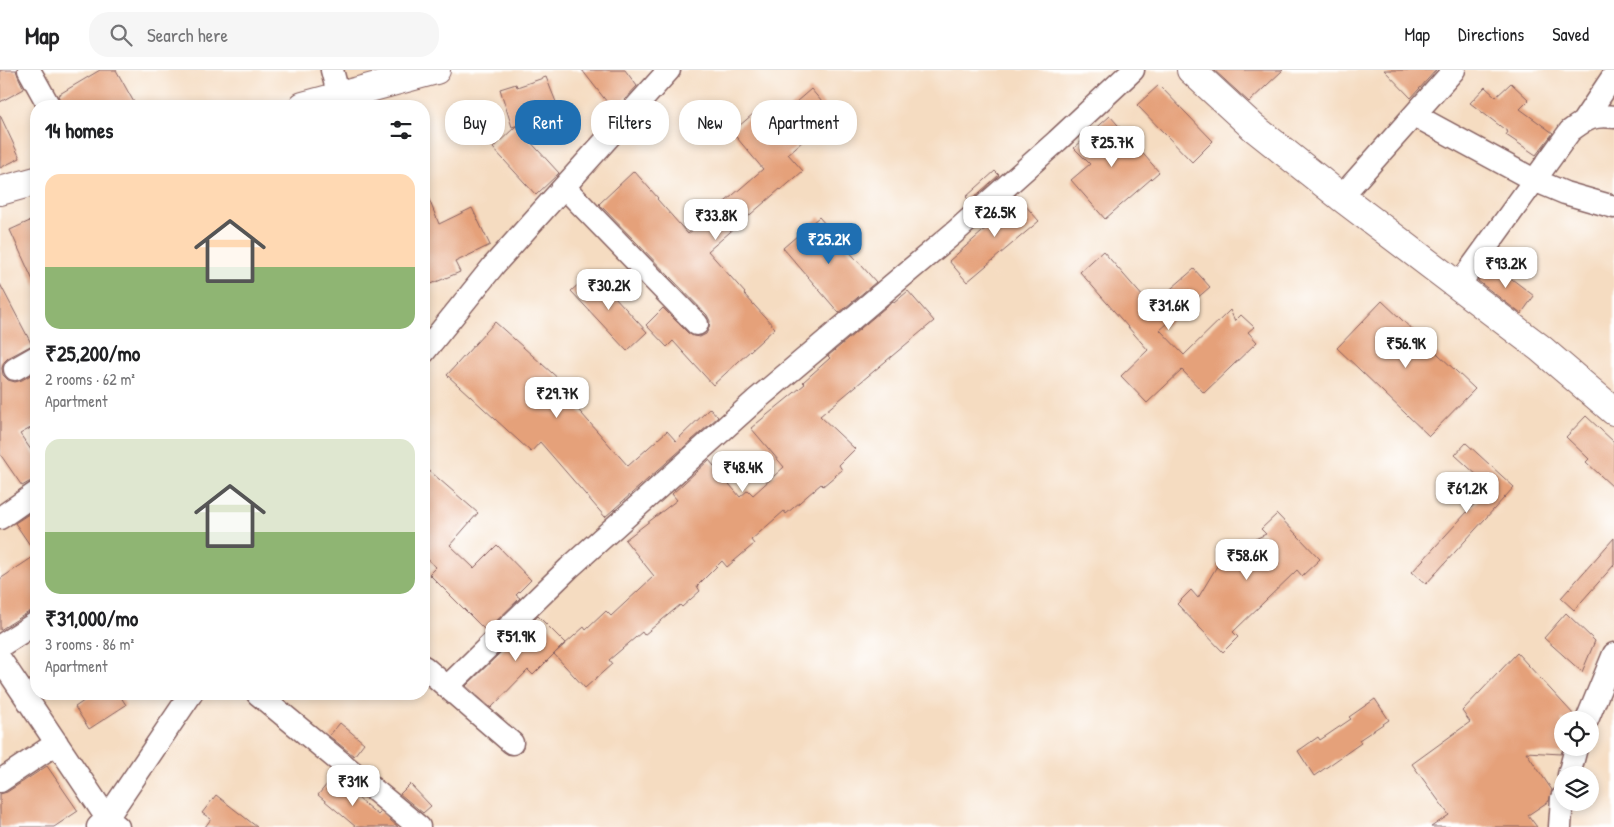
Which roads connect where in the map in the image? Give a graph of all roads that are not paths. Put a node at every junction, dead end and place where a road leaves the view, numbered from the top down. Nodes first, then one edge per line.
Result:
1 (29, 70) edge
2 (332, 70) edge
3 (436, 70) edge
4 (669, 70) edge
5 (1133, 70) edge
6 (1191, 70) edge
7 (1454, 70) edge
8 (1614, 75) edge
9 (339, 97) junction
10 (46, 100) edge
11 (327, 100) edge
12 (1414, 115) junction
13 (1614, 117) edge
14 (1584, 120) junction
15 (1534, 180) junction
16 (30, 183) edge
17 (564, 186) junction
18 (0, 191) edge
19 (1341, 197) junction
20 (1614, 208) edge
21 (1458, 286) junction
22 (697, 324) dead end
23 (430, 345) edge
24 (30, 360) edge
25 (15, 369) dead end
26 (1614, 411) edge
27 (30, 498) edge
28 (0, 518) edge
29 (30, 627) edge
30 (0, 646) edge
31 (1614, 654) edge
32 (0, 659) edge
33 (430, 672) edge
34 (446, 687) junction
35 (187, 700) edge
36 (265, 700) edge
37 (1591, 711) edge
38 (57, 743) junction
39 (512, 744) dead end
40 (0, 781) edge
41 (1561, 811) edge
42 (108, 824) edge
43 (419, 827) edge
44 (1560, 827) edge

1 - 10 street
2 - 9 street
3 - 9 main road
4 - 17 street
5 - 34 street
6 - 19 main road
7 - 12 street
8 - 14 street
9 - 11 main road
12 - 15 street
12 - 19 street
13 - 14 street
14 - 15 street
15 - 20 street
15 - 21 street
16 - 18 main road
17 - 22 street
17 - 23 street
19 - 21 main road
21 - 26 main road
24 - 25 street
27 - 28 street
29 - 30 street
31 - 37 street
32 - 38 street
33 - 34 street
34 - 39 street
35 - 42 street
36 - 43 street
38 - 40 street
38 - 42 street
41 - 44 street

